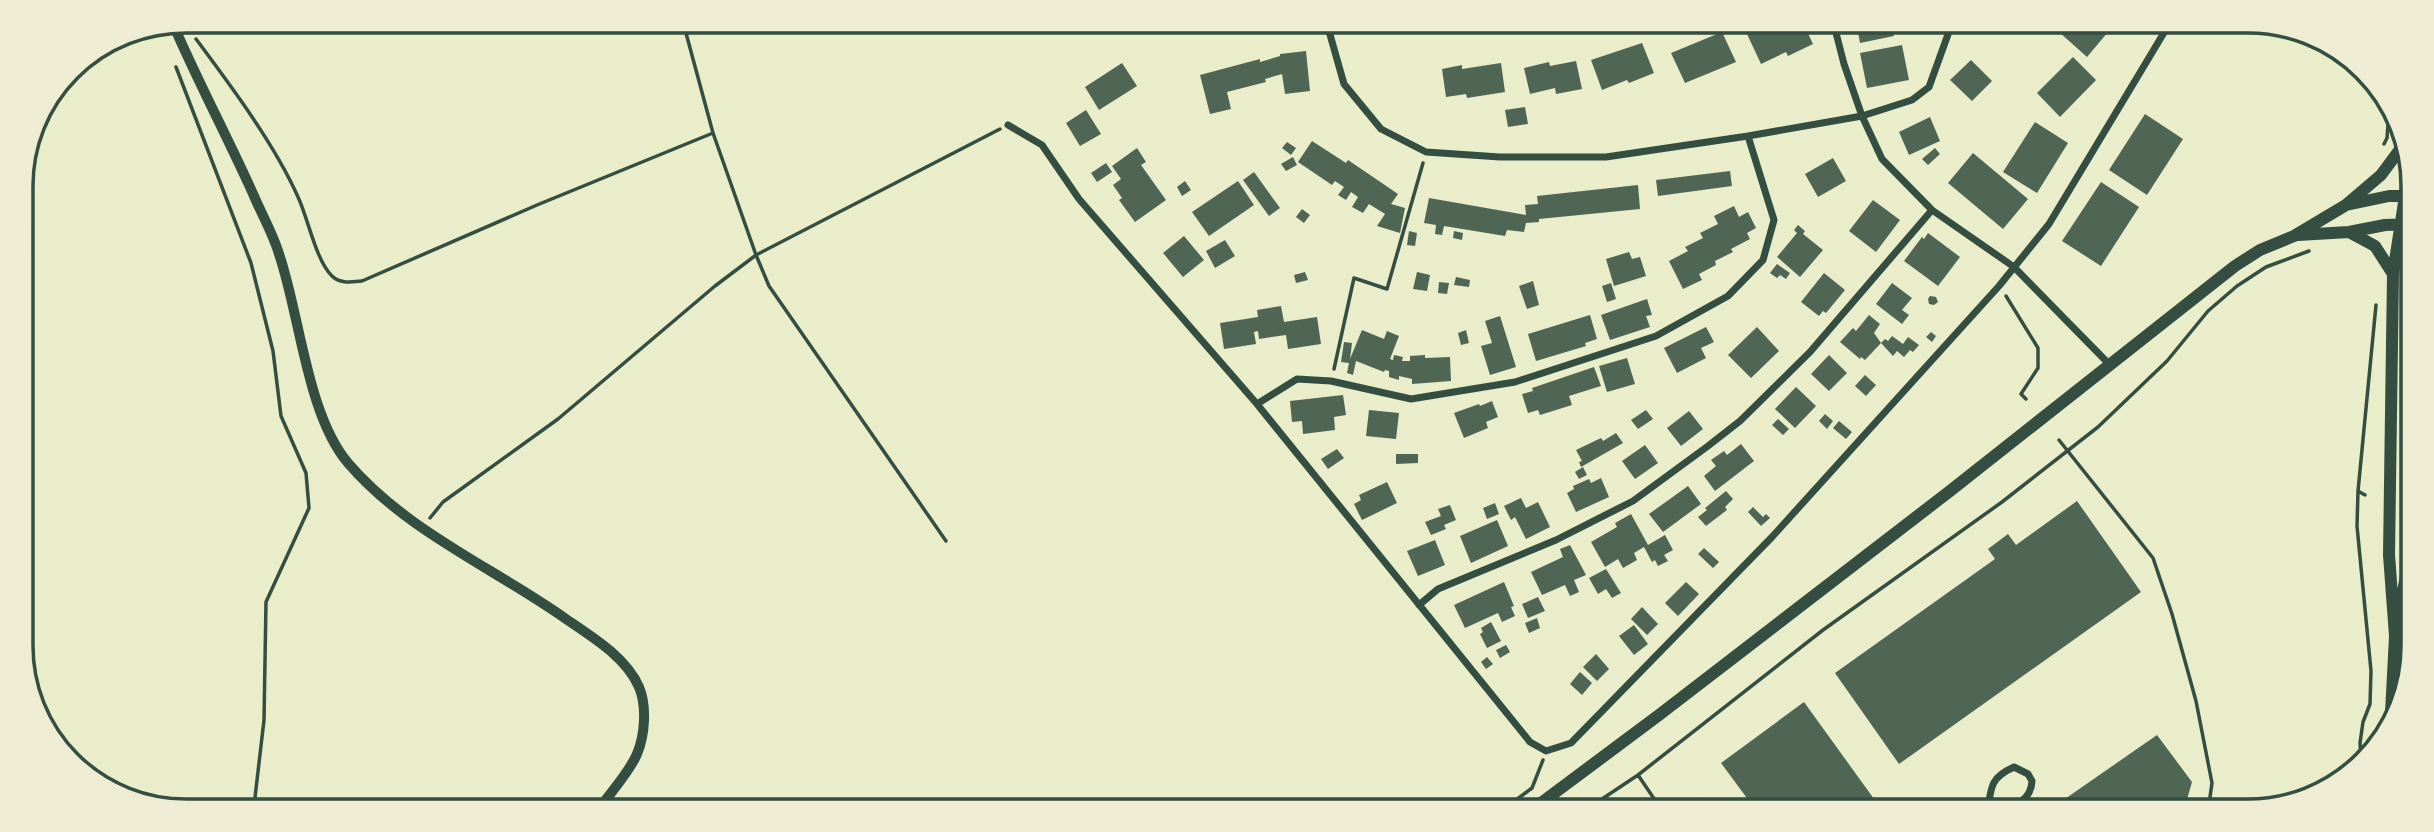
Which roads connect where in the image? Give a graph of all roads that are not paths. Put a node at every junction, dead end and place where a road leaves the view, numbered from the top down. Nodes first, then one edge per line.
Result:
1 (1330, 33) edge
2 (1836, 33) edge
3 (1948, 33) edge
4 (2164, 33) edge
5 (178, 34) edge
6 (1862, 116) junction
7 (1008, 125) road end
8 (1748, 136) junction
9 (2397, 153) edge
10 (2401, 196) edge
11 (2346, 205) junction
12 (1932, 210) junction
13 (2401, 225) edge
14 (2349, 232) junction
15 (2294, 236) junction
16 (2401, 241) edge
17 (2014, 267) junction
18 (2393, 274) junction
19 (2109, 364) junction
20 (1257, 404) junction
21 (2401, 603) edge
22 (1419, 605) junction
23 (2395, 636) junction
24 (2392, 696) edge
25 (1547, 798) edge
26 (1992, 798) edge
27 (2026, 798) edge
28 (606, 799) edge

1 - 8 street
2 - 6 street
3 - 6 street
4 - 17 street
5 - 28 street
6 - 8 street
6 - 12 street
7 - 20 street
8 - 20 street
9 - 11 main road
10 - 11 main road
11 - 15 main road
12 - 17 street
12 - 22 street
13 - 14 main road
14 - 15 main road
14 - 18 main road
15 - 19 main road
16 - 18 main road
17 - 19 street
17 - 22 street
18 - 23 main road
19 - 25 main road
20 - 22 street
21 - 23 main road
23 - 24 main road
26 - 27 street

